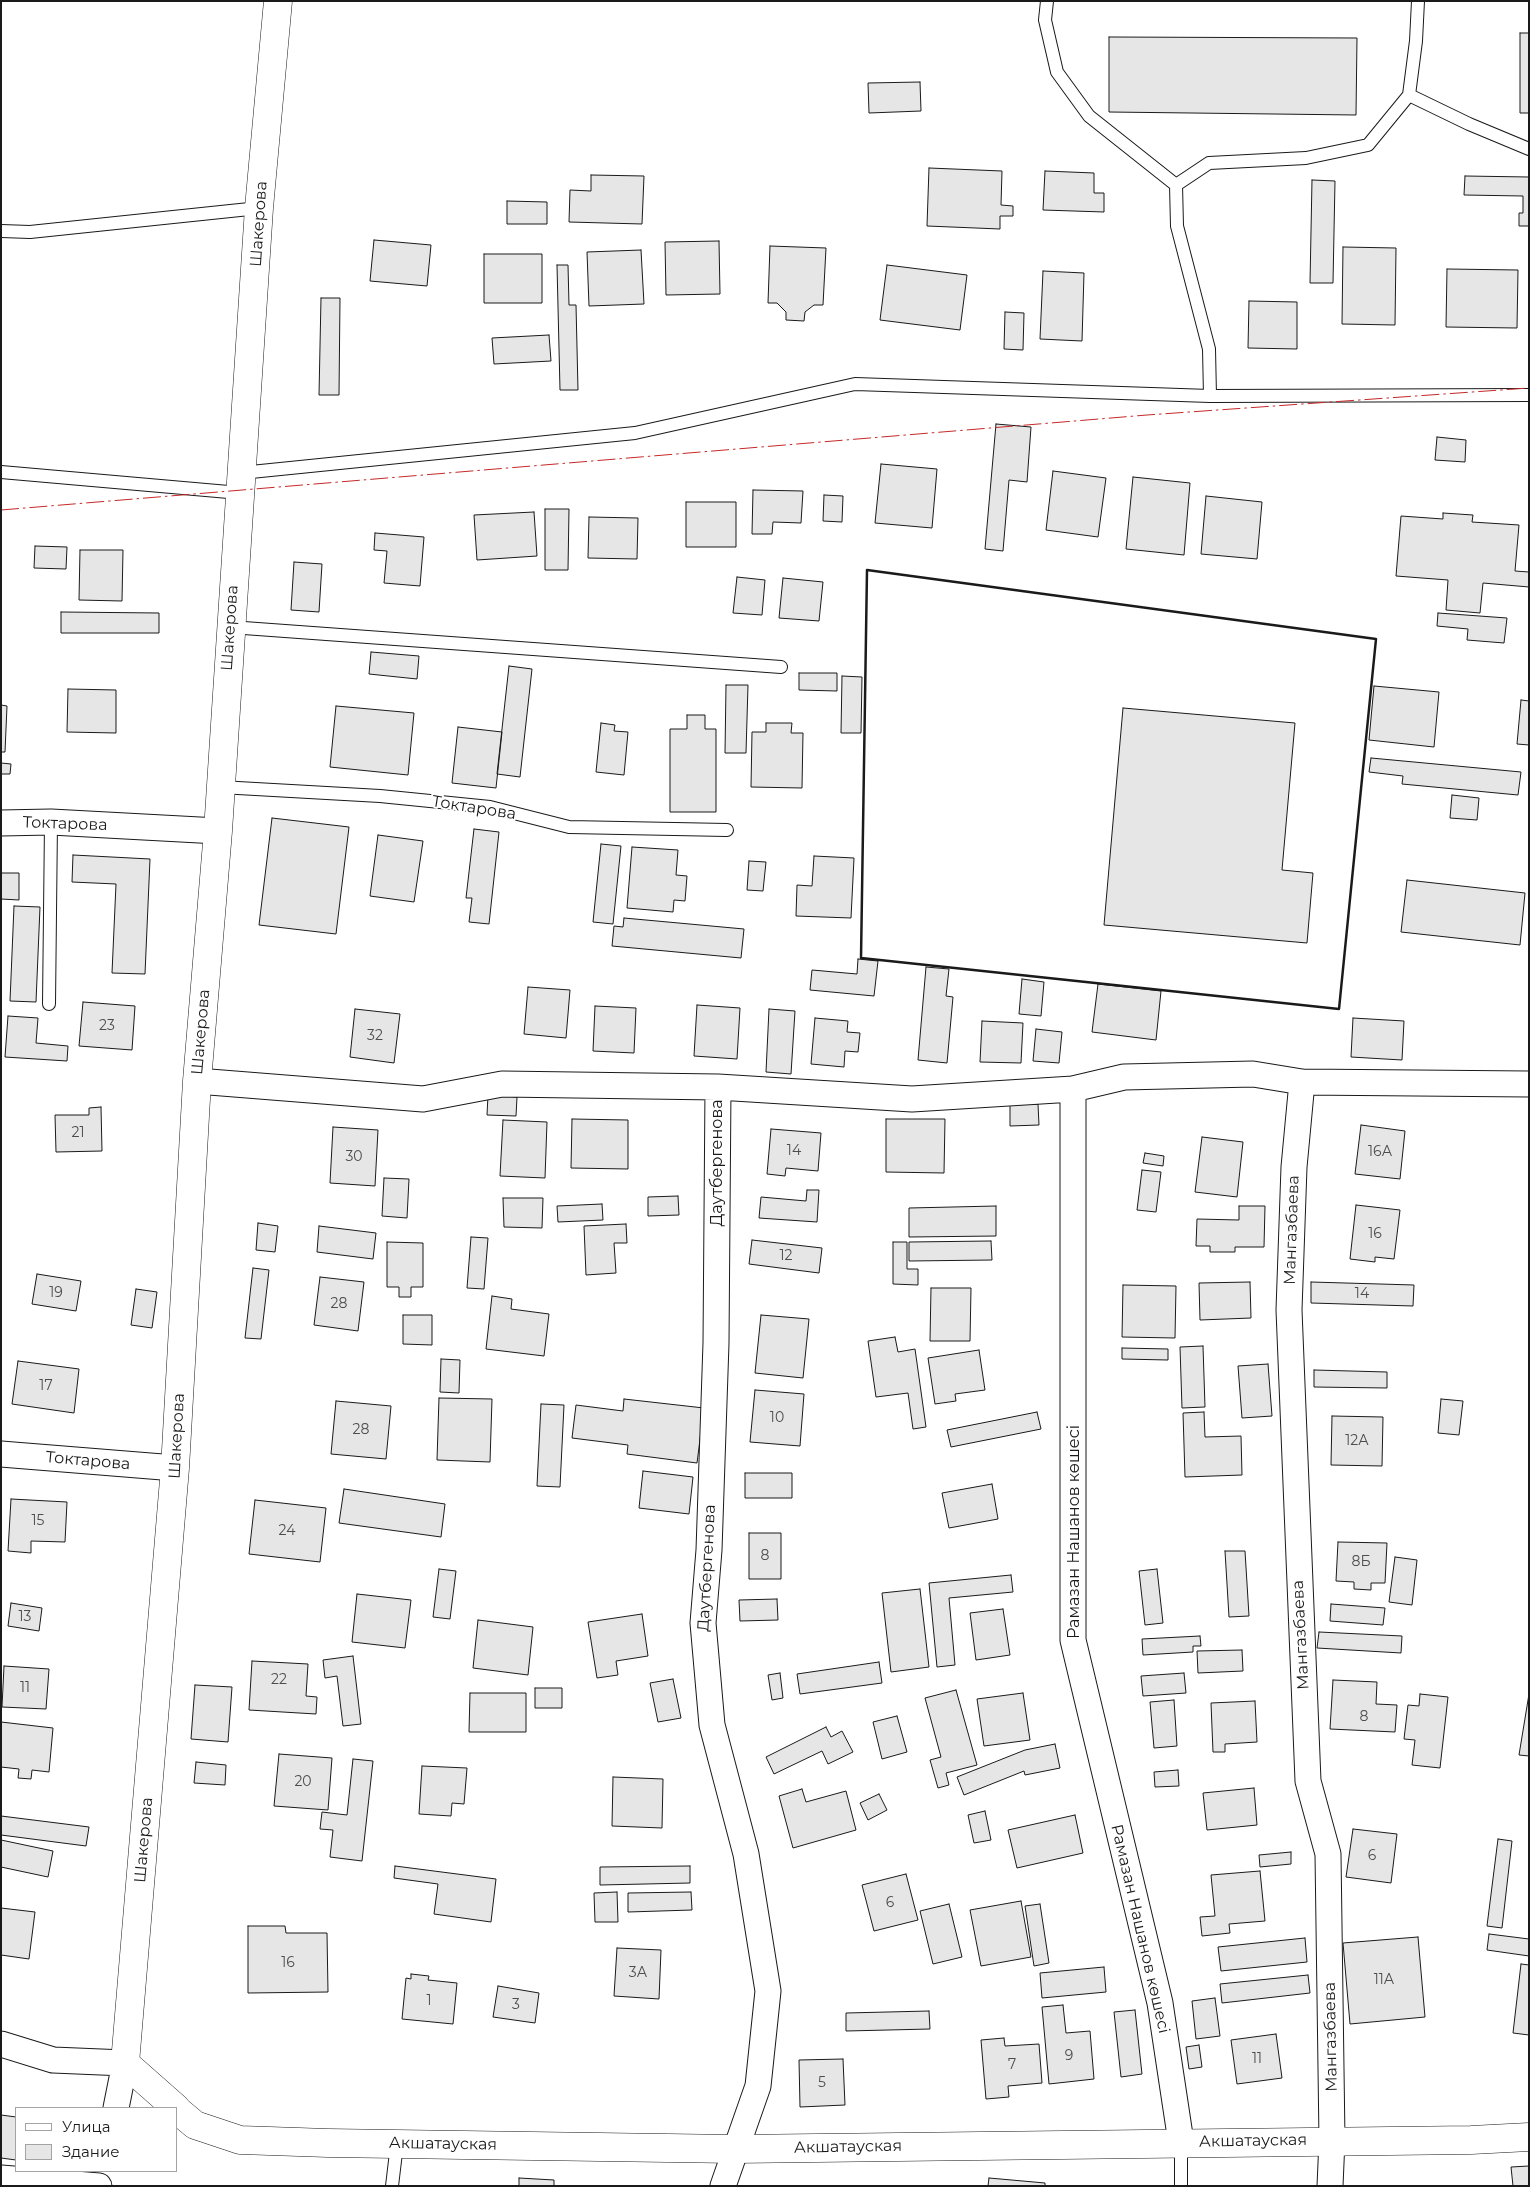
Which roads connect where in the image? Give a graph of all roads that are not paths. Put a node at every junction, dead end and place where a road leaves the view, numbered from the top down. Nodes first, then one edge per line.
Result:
1 (278, 1) edge
2 (1047, 1) edge
3 (1418, 1) edge
4 (1409, 95) junction
5 (1529, 149) edge
6 (1176, 185) junction
7 (259, 208) junction
8 (1, 231) edge
9 (1529, 395) edge
10 (1210, 396) junction
11 (1, 472) edge
12 (241, 483) junction
13 (230, 627) junction
14 (781, 667) dead end
15 (220, 787) junction
16 (51, 822) junction
17 (1, 823) edge
18 (727, 830) dead end
19 (218, 831) junction
20 (49, 1004) dead end
21 (198, 1081) junction
22 (1302, 1082) junction
23 (1529, 1084) edge
24 (718, 1087) junction
25 (1074, 1089) junction
26 (1, 1454) edge
27 (176, 1468) junction
28 (1, 2044) edge
29 (124, 2063) junction
30 (116, 2107) edge
31 (175, 2107) edge
32 (178, 2110) edge
33 (1529, 2137) edge
34 (1332, 2140) junction
35 (1180, 2142) junction
36 (397, 2144) junction
37 (735, 2149) junction
38 (104, 2172) edge
39 (1, 2178) edge
40 (100, 2186) edge
41 (392, 2186) edge
42 (723, 2186) edge
43 (1181, 2186) edge
44 (1330, 2186) edge

1 - 7 street, Шакерова
2 - 6 lane
3 - 4 lane
4 - 5 lane
4 - 6 lane
6 - 10 lane
7 - 8 lane
7 - 12 street, Шакерова
9 - 10 lane
10 - 12 lane
11 - 12 lane
12 - 13 street, Шакерова
13 - 14 lane
13 - 15 street, Шакерова
15 - 18 lane, Токтарова
15 - 19 street, Шакерова
16 - 17 street, Токтарова
16 - 19 street, Токтарова
16 - 20 lane
19 - 21 street, Шакерова
21 - 24 street
21 - 27 street, Шакерова
22 - 23 street
22 - 25 street
22 - 34 street, Мангазбаева
24 - 25 street
24 - 37 street, Даутбергенова
25 - 35 street, Рамазан Нашанов көшесі
26 - 27 street, Токтарова
27 - 29 street, Шакерова
28 - 29 street
29 - 30 street
29 - 31 street, Акшатауская
32 - 36 street, Акшатауская
33 - 34 street, Акшатауская
34 - 35 street, Акшатауская
34 - 44 street, Мангазбаева
35 - 37 street, Акшатауская
35 - 43 lane
36 - 37 street, Акшатауская
36 - 41 lane
37 - 42 street, Даутбергенова
38 - 40 street
39 - 40 street

